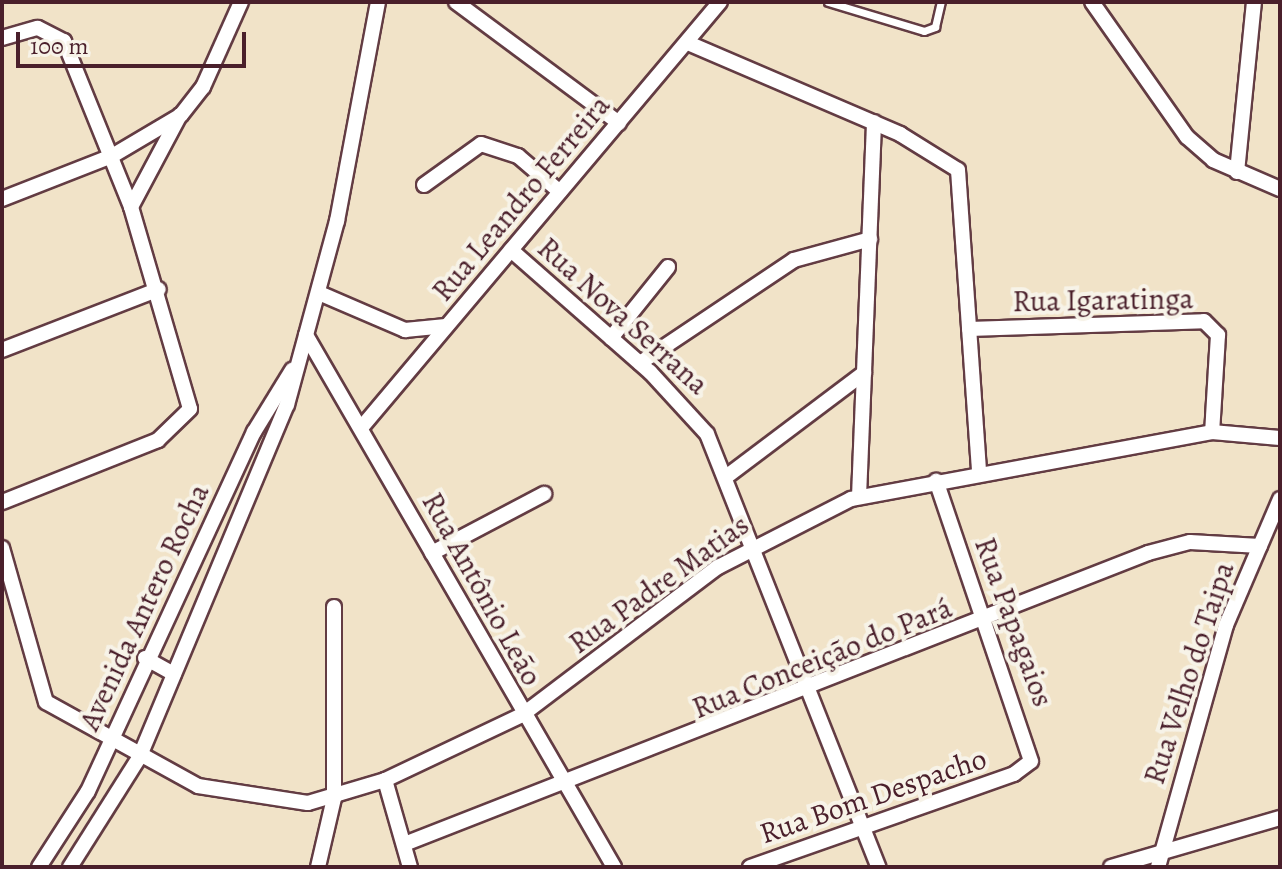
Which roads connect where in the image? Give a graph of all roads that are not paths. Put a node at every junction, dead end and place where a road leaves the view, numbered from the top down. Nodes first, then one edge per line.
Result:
1 (241, 2) edge
2 (378, 2) edge
3 (456, 2) edge
4 (720, 2) edge
5 (828, 2) edge
6 (941, 2) edge
7 (1092, 2) edge
8 (1254, 2) edge
9 (2, 38) edge
10 (688, 43) junction
11 (181, 115) junction
12 (874, 122) junction
13 (619, 123) junction
14 (112, 156) junction
15 (1237, 172) junction
16 (424, 185) dead end
17 (1280, 189) edge
18 (560, 192) junction
19 (2, 199) edge
20 (131, 207) junction
21 (870, 239) junction
22 (511, 250) junction
23 (668, 267) dead end
24 (159, 289) junction
25 (319, 293) junction
26 (446, 326) junction
27 (969, 329) junction
28 (306, 335) junction
29 (611, 338) junction
30 (2, 350) edge
31 (640, 363) junction
32 (294, 367) junction
33 (864, 373) junction
34 (361, 428) junction
35 (1212, 432) junction
36 (1280, 438) edge
37 (979, 474) junction
38 (726, 477) junction
39 (936, 481) junction
40 (544, 494) dead end
41 (859, 497) junction
42 (1280, 499) edge
43 (2, 502) edge
44 (753, 545) junction
45 (1260, 546) junction
46 (2, 548) edge
47 (432, 553) junction
48 (334, 607) dead end
49 (987, 620) junction
50 (145, 658) junction
51 (174, 674) junction
52 (811, 690) junction
53 (522, 715) junction
54 (113, 739) junction
55 (139, 758) junction
56 (1014, 774) joint
57 (385, 780) junction
58 (565, 786) junction
59 (334, 798) junction
60 (1280, 818) edge
61 (67, 826) junction
62 (864, 828) junction
63 (88, 843) junction
64 (407, 843) junction
65 (1159, 860) edge
66 (39, 867) edge
67 (70, 867) edge
68 (318, 867) edge
69 (410, 867) edge
70 (614, 867) edge
71 (750, 867) edge
72 (878, 867) edge
73 (1111, 867) edge

1 - 11 street
2 - 25 street, Avenida Antero Rocha
3 - 13 street
4 - 10 street, Rua Leandro Ferreira
5 - 6 lane
7 - 15 street
8 - 15 street
9 - 14 street
10 - 12 street
10 - 13 street, Rua Leandro Ferreira
11 - 14 street
11 - 20 street
12 - 21 street
12 - 27 street
13 - 18 street, Rua Leandro Ferreira
14 - 19 street
14 - 20 street
15 - 17 street
16 - 18 street
18 - 22 street, Rua Leandro Ferreira
20 - 24 street
21 - 31 street
21 - 33 street
22 - 26 street, Rua Leandro Ferreira
22 - 29 street, Rua Nova Serrana
23 - 29 street
24 - 30 street
24 - 43 street
25 - 26 street
25 - 28 street, Avenida Antero Rocha
26 - 34 street, Rua Leandro Ferreira
27 - 35 street, Rua Igaratinga
27 - 37 street
28 - 32 street, Avenida Antero Rocha
28 - 34 street, Rua Antônio Leão
29 - 31 street, Rua Nova Serrana
31 - 38 street, Rua Nova Serrana
32 - 50 street, Avenida Antero Rocha
32 - 51 street, Avenida Antero Rocha
33 - 38 street
33 - 41 street
34 - 47 street, Rua Antônio Leão
35 - 36 street, Rua Padre Matias
35 - 37 street, Rua Padre Matias
37 - 39 street, Rua Padre Matias
38 - 44 street, Rua Nova Serrana
39 - 41 street, Rua Padre Matias
39 - 49 street, Rua Papagaios
40 - 47 street
41 - 44 street, Rua Padre Matias
42 - 45 street, Rua Velho do Taipa
44 - 52 street, Rua Nova Serrana
44 - 53 street, Rua Padre Matias
45 - 49 street, Rua Conceição do Pará
45 - 65 street, Rua Velho do Taipa
46 - 54 street, Rua Padre Matias
47 - 53 street, Rua Antônio Leão
48 - 59 street
49 - 52 street, Rua Conceição do Pará
49 - 56 street, Rua Papagaios
50 - 51 street
50 - 54 street, Avenida Antero Rocha
51 - 55 street, Avenida Antero Rocha
52 - 58 street, Rua Conceição do Pará
52 - 62 street, Rua Nova Serrana
53 - 57 street, Rua Padre Matias
53 - 58 street, Rua Antônio Leão
54 - 55 street, Rua Padre Matias
54 - 61 street, Avenida Antero Rocha
55 - 59 street, Rua Padre Matias
55 - 63 street, Avenida Antero Rocha
56 - 62 street, Rua Bom Despacho
57 - 59 street, Rua Padre Matias
57 - 64 street
58 - 64 street, Rua Conceição do Pará
58 - 70 street, Rua Antônio Leão
59 - 68 street
60 - 65 street
61 - 63 street
61 - 66 street, Avenida Antero Rocha
62 - 71 street, Rua Bom Despacho
62 - 72 street, Rua Nova Serrana
63 - 67 street, Avenida Antero Rocha
64 - 69 street
65 - 73 street

